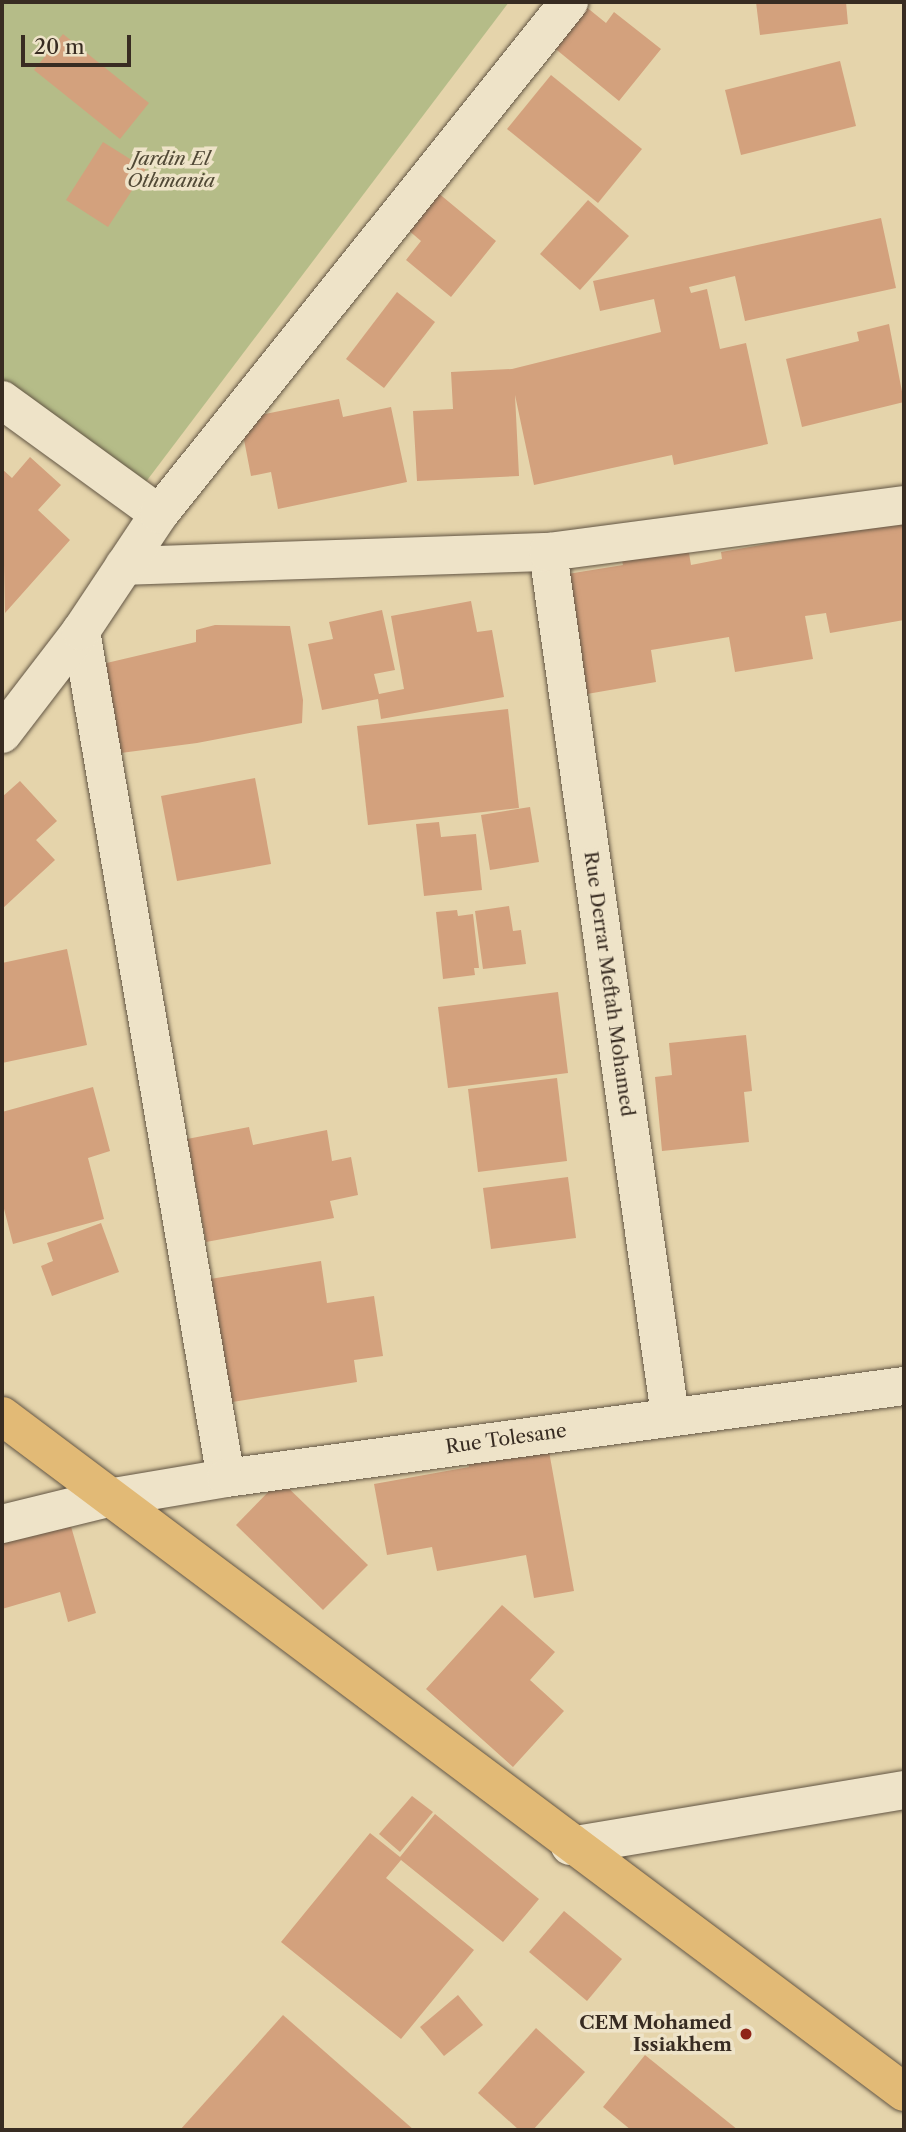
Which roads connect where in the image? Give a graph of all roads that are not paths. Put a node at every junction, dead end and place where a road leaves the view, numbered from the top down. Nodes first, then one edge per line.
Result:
1 (569, 2) edge
2 (2, 400) edge
3 (904, 505) edge
4 (159, 514) junction
5 (548, 552) junction
6 (124, 566) junction
7 (81, 631) junction
8 (2, 734) edge
9 (904, 1386) edge
10 (2, 1416) edge
11 (670, 1416) junction
12 (226, 1478) junction
13 (108, 1498) junction
14 (2, 1524) edge
15 (904, 1790) edge
16 (570, 1846) junction
17 (904, 2092) edge

1 - 4 street
2 - 4 street
3 - 5 street
4 - 6 street
5 - 6 street
5 - 11 street, Rue Derrar Meftah Mohamed
6 - 7 street
7 - 8 street
7 - 12 street
9 - 11 street, Rue Tolesane
10 - 13 main road
11 - 12 street, Rue Tolesane
12 - 13 street, Rue Tolesane
13 - 14 street, Rue Tolesane
13 - 16 main road
15 - 16 street
16 - 17 main road

